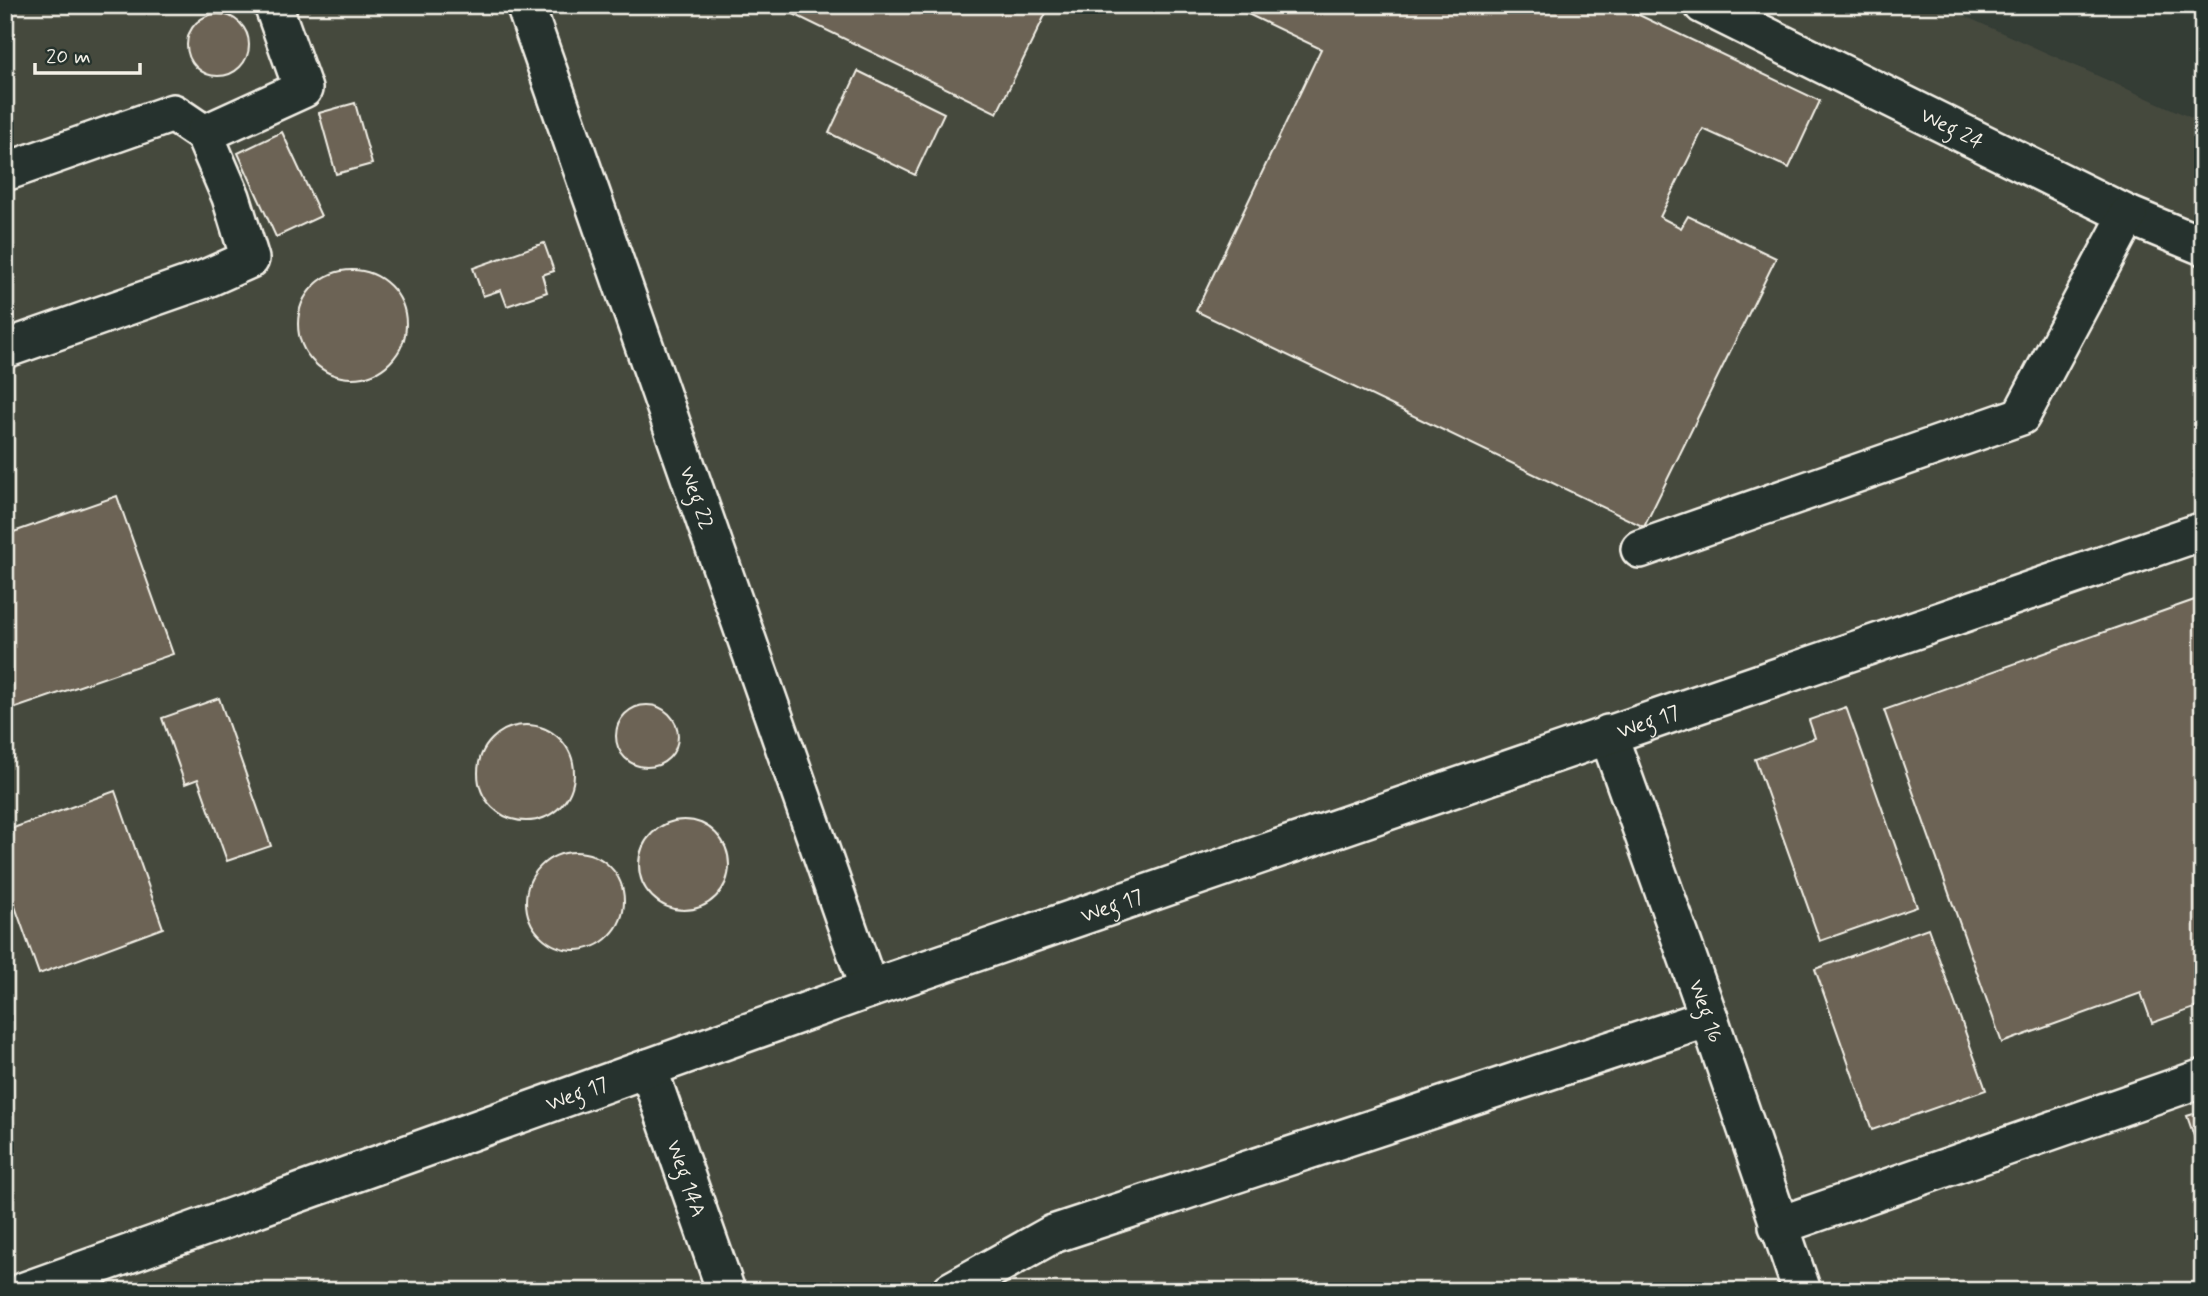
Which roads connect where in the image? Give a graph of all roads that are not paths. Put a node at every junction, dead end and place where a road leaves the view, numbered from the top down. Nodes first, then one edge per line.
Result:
1 (273, 5) edge
2 (526, 5) edge
3 (1703, 5) edge
4 (204, 134) junction
5 (5, 172) edge
6 (2128, 215) junction
7 (2203, 246) edge
8 (5, 349) edge
9 (2203, 531) edge
10 (1640, 549) dead end
11 (1608, 734) junction
12 (869, 989) junction
13 (1709, 1018) junction
14 (648, 1068) junction
15 (2203, 1078) edge
16 (1778, 1226) junction
17 (25, 1291) edge
18 (726, 1291) edge
19 (951, 1291) edge
20 (1801, 1291) edge

1 - 4 lane
2 - 12 lane, Weg 22
3 - 6 lane, Weg 24
4 - 5 lane
4 - 8 lane
6 - 7 lane, Weg 24
6 - 10 lane
9 - 11 lane, Weg 17
11 - 12 lane, Weg 17
11 - 13 lane, Weg 16
12 - 14 lane, Weg 17
13 - 16 lane, Weg 16
13 - 19 lane
14 - 17 lane, Weg 17
14 - 18 lane, Weg 14A
15 - 16 lane
16 - 20 lane, Weg 16

